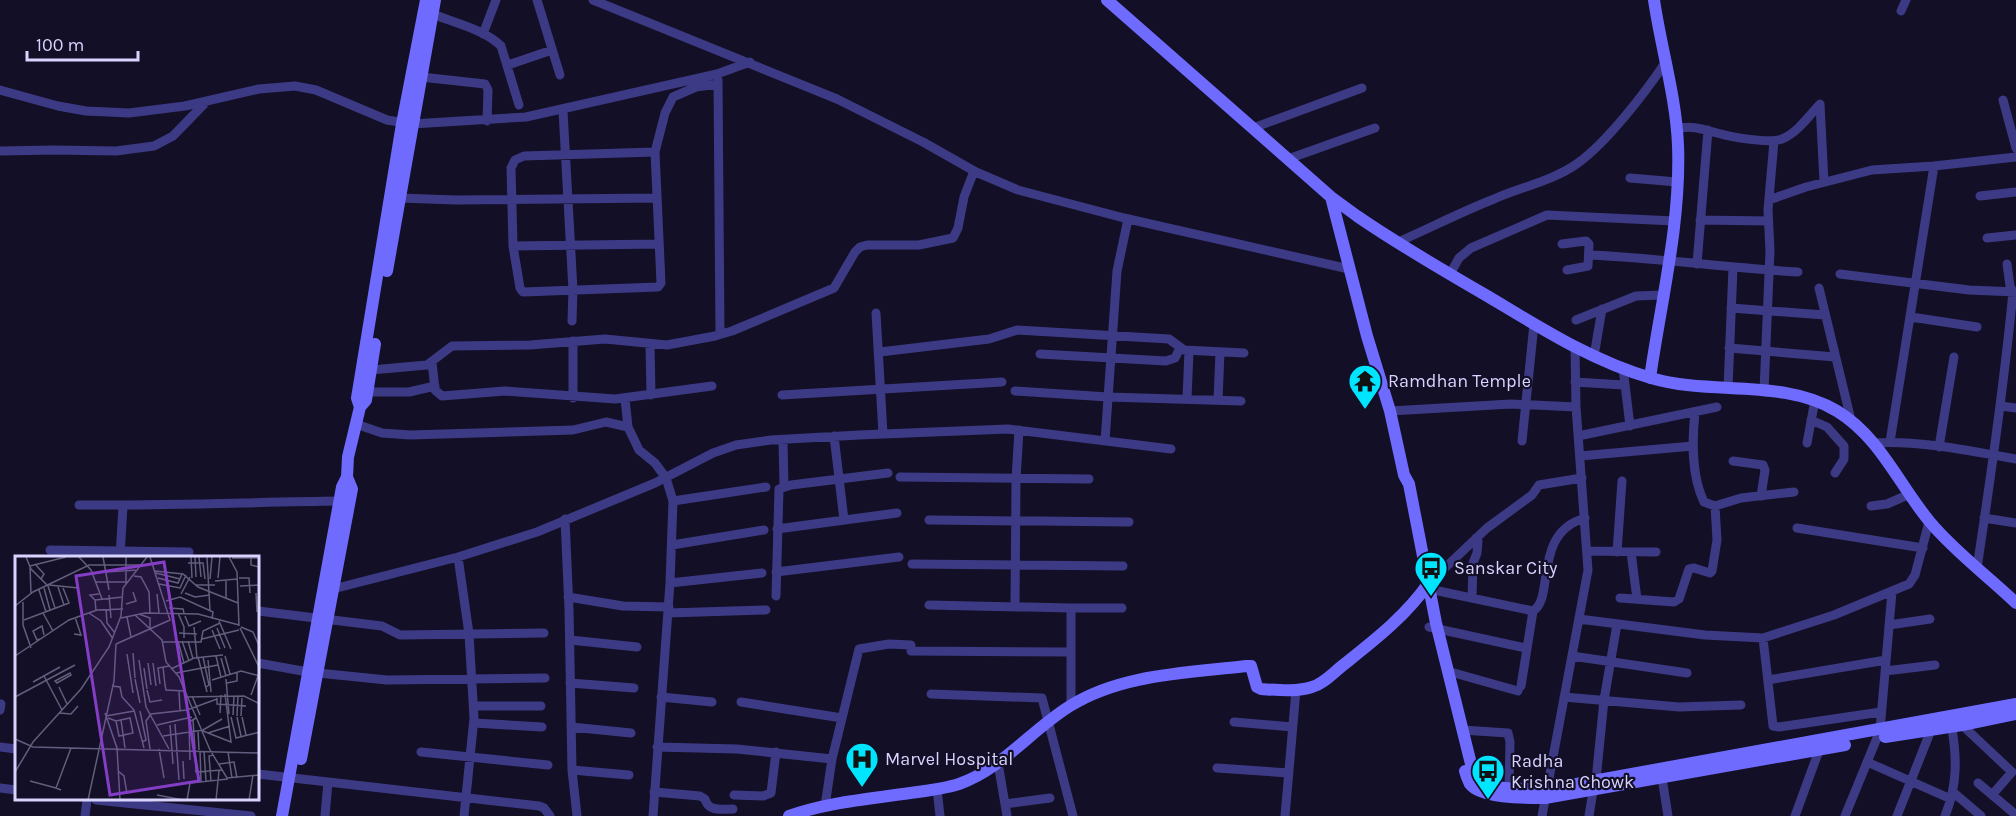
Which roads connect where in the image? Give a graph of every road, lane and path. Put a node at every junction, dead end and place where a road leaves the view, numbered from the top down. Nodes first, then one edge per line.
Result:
1 (426, 0) edge
2 (435, 0) edge
3 (496, 0) edge
4 (537, 0) edge
5 (593, 0) edge
6 (1107, 0) edge
7 (1654, 0) edge
8 (1906, 0) edge
9 (1901, 11) dead end
10 (432, 14) junction
11 (483, 34) junction
12 (552, 50) junction
13 (750, 62) junction
14 (1665, 63) junction
15 (508, 64) junction
16 (560, 75) dead end
17 (421, 76) junction
18 (718, 79) junction
19 (1362, 88) dead end
20 (0, 90) edge
21 (2003, 100) dead end
22 (207, 101) junction
23 (519, 105) dead end
24 (563, 111) junction
25 (487, 121) junction
26 (407, 124) junction
27 (1676, 127) junction
28 (1253, 128) junction
29 (1375, 128) dead end
30 (1708, 130) junction
31 (1774, 141) junction
32 (2016, 148) edge
33 (0, 151) edge
34 (655, 152) junction
35 (566, 155) junction
36 (2016, 157) edge
37 (1288, 159) junction
38 (1934, 166) junction
39 (974, 171) junction
40 (1630, 178) dead end
41 (1677, 182) junction
42 (1824, 182) junction
43 (2016, 192) edge
44 (1331, 196) junction
45 (1980, 196) dead end
46 (399, 198) junction
47 (657, 198) junction
48 (510, 199) junction
49 (568, 199) junction
50 (1769, 200) junction
51 (1128, 219) junction
52 (1700, 220) junction
53 (1674, 221) junction
54 (1768, 221) junction
55 (2016, 235) edge
56 (1987, 238) dead end
57 (1398, 242) junction
58 (570, 244) junction
59 (658, 244) junction
60 (1562, 244) dead end
61 (513, 246) junction
62 (1590, 255) junction
63 (1669, 260) junction
64 (1697, 264) junction
65 (2007, 264) dead end
66 (1733, 268) junction
67 (1350, 269) junction
68 (1567, 270) dead end
69 (1769, 271) junction
70 (1798, 273) dead end
71 (1450, 274) junction
72 (1840, 274) dead end
73 (1916, 284) junction
74 (1819, 288) dead end
75 (573, 290) junction
76 (2015, 292) edge
77 (1662, 295) junction
78 (1731, 308) junction
79 (1602, 309) junction
80 (1766, 310) junction
81 (876, 313) dead end
82 (1826, 315) junction
83 (1911, 317) junction
84 (1576, 320) dead end
85 (572, 321) dead end
86 (1534, 324) junction
87 (1977, 327) dead end
88 (720, 334) junction
89 (1112, 335) junction
90 (573, 341) junction
91 (650, 345) junction
92 (1575, 347) junction
93 (1729, 348) junction
94 (1185, 349) junction
95 (1764, 350) junction
96 (879, 352) junction
97 (1220, 352) junction
98 (2012, 352) edge
99 (1244, 353) dead end
100 (1040, 354) dead end
101 (1594, 356) junction
102 (1835, 357) junction
103 (1954, 357) dead end
104 (1111, 358) junction
105 (432, 363) junction
106 (1623, 368) junction
107 (371, 370) junction
108 (1650, 378) junction
109 (1002, 382) dead end
110 (1575, 382) junction
111 (1624, 385) junction
112 (435, 386) junction
113 (712, 386) dead end
114 (1728, 388) junction
115 (882, 390) junction
116 (1016, 391) dead end
117 (1764, 391) junction
118 (367, 392) junction
119 (651, 395) junction
120 (782, 395) dead end
121 (1108, 397) junction
122 (573, 398) junction
123 (625, 399) junction
124 (1186, 399) junction
125 (1815, 399) junction
126 (1218, 400) junction
127 (1241, 401) dead end
128 (1526, 404) junction
129 (2001, 406) junction
130 (360, 407) junction
131 (1575, 407) junction
132 (1717, 407) dead end
133 (2016, 408) edge
134 (1390, 411) junction
135 (1695, 412) junction
136 (1811, 420) junction
137 (1851, 420) junction
138 (1630, 426) junction
139 (628, 427) junction
140 (355, 430) junction
141 (1019, 430) junction
142 (883, 434) junction
143 (834, 436) junction
144 (1578, 436) junction
145 (783, 440) junction
146 (1105, 441) junction
147 (1522, 441) dead end
148 (1807, 442) dead end
149 (1890, 442) junction
150 (1873, 443) junction
151 (1693, 446) junction
152 (1939, 447) junction
153 (1171, 448) dead end
154 (1994, 455) junction
155 (1580, 456) junction
156 (2016, 459) edge
157 (1733, 461) dead end
158 (888, 473) dead end
159 (1835, 473) dead end
160 (347, 477) junction
161 (900, 477) dead end
162 (666, 478) junction
163 (1016, 478) junction
164 (1582, 478) junction
165 (1089, 479) dead end
166 (839, 480) junction
167 (1622, 481) dead end
168 (784, 486) junction
169 (766, 487) dead end
170 (1794, 492) dead end
171 (1910, 494) junction
172 (1761, 496) junction
173 (340, 501) junction
174 (673, 501) junction
175 (79, 505) dead end
176 (123, 506) junction
177 (1715, 506) junction
178 (1871, 506) dead end
179 (897, 513) dead end
180 (1585, 518) junction
181 (1984, 518) junction
182 (564, 519) junction
183 (844, 520) junction
184 (928, 520) dead end
185 (1015, 522) junction
186 (1130, 522) dead end
187 (1929, 522) junction
188 (2016, 523) edge
189 (1797, 528) dead end
190 (777, 529) junction
191 (764, 530) dead end
192 (1476, 538) junction
193 (672, 545) junction
194 (1923, 548) junction
195 (50, 550) dead end
196 (1587, 551) junction
197 (189, 552) dead end
198 (1617, 552) junction
199 (1631, 552) junction
200 (1656, 552) dead end
201 (120, 555) edge
202 (458, 557) junction
203 (899, 557) dead end
204 (912, 564) dead end
205 (1016, 565) junction
206 (1123, 566) dead end
207 (1977, 567) junction
208 (776, 572) junction
209 (762, 573) dead end
210 (670, 583) junction
211 (333, 589) junction
212 (1427, 589) junction
213 (1892, 592) junction
214 (776, 596) dead end
215 (568, 597) junction
216 (1472, 598) junction
217 (1620, 598) dead end
218 (1637, 599) junction
219 (2016, 603) edge
220 (928, 605) dead end
221 (1015, 608) junction
222 (1071, 608) junction
223 (1122, 608) dead end
224 (668, 610) junction
225 (766, 610) dead end
226 (260, 611) edge
227 (1533, 611) junction
228 (1579, 619) junction
229 (1930, 619) dead end
230 (323, 620) junction
231 (1617, 624) junction
232 (1889, 625) junction
233 (1433, 627) junction
234 (544, 633) dead end
235 (469, 634) junction
236 (1763, 638) junction
237 (570, 640) junction
238 (637, 647) dead end
239 (1526, 648) junction
240 (1070, 652) junction
241 (1572, 656) junction
242 (1886, 660) junction
243 (1610, 662) junction
244 (260, 663) edge
245 (1935, 665) dead end
246 (1448, 671) junction
247 (1885, 671) junction
248 (313, 673) junction
249 (1687, 673) dead end
250 (545, 678) dead end
251 (472, 679) junction
252 (1768, 680) junction
253 (570, 683) junction
254 (634, 688) dead end
255 (1296, 690) junction
256 (931, 694) dead end
257 (661, 697) junction
258 (1564, 697) junction
259 (1604, 700) junction
260 (712, 702) dead end
261 (741, 702) dead end
262 (1, 704) edge
263 (2016, 704) edge
264 (1741, 705) dead end
265 (474, 706) junction
266 (541, 706) dead end
267 (1071, 706) junction
268 (0, 710) edge
269 (1881, 712) junction
270 (842, 718) junction
271 (2013, 718) edge
272 (1049, 720) junction
273 (1234, 722) dead end
274 (474, 723) junction
275 (1954, 723) junction
276 (542, 727) dead end
277 (1292, 727) junction
278 (571, 728) junction
279 (1462, 730) junction
280 (1931, 730) junction
281 (630, 733) dead end
282 (1878, 734) junction
283 (1821, 745) junction
284 (0, 747) edge
285 (657, 747) junction
286 (15, 749) edge
287 (421, 752) dead end
288 (776, 752) junction
289 (470, 757) junction
290 (832, 759) junction
291 (1867, 762) junction
292 (998, 763) junction
293 (548, 765) dead end
294 (1217, 768) dead end
295 (572, 770) junction
296 (2015, 772) edge
297 (260, 774) edge
298 (1289, 774) junction
299 (629, 775) dead end
300 (1662, 778) junction
301 (293, 779) junction
302 (1911, 781) junction
303 (328, 783) junction
304 (1978, 783) dead end
305 (1595, 785) junction
306 (0, 788) edge
307 (1509, 788) junction
308 (936, 789) junction
309 (15, 790) edge
310 (654, 792) junction
311 (1546, 793) junction
312 (734, 795) dead end
313 (1992, 795) junction
314 (1953, 796) junction
315 (467, 797) junction
316 (1050, 798) dead end
317 (87, 801) edge
318 (106, 801) edge
319 (1005, 804) junction
320 (825, 806) junction
321 (733, 809) dead end
322 (86, 816) edge
323 (251, 816) edge
324 (282, 816) edge
325 (289, 816) edge
326 (325, 816) edge
327 (464, 816) edge
328 (550, 816) edge
329 (577, 816) edge
330 (653, 816) edge
331 (789, 816) edge
332 (940, 816) edge
333 (1007, 816) edge
334 (1073, 816) edge
335 (1285, 816) edge
336 (1542, 816) edge
337 (1588, 816) edge
338 (1668, 816) edge
339 (1795, 816) edge
340 (1845, 816) edge
341 (1897, 816) edge
342 (1945, 816) edge
343 (1981, 816) edge
344 (2016, 816) edge

1 - 26 street
2 - 10 street
3 - 11 street
4 - 12 street
5 - 13 street
6 - 28 street
7 - 14 street
8 - 9 street
10 - 11 street
10 - 17 street
11 - 15 street
12 - 15 street
12 - 16 street
13 - 18 street
13 - 39 street
14 - 27 street
14 - 57 street
15 - 23 street
17 - 25 street
17 - 26 street
18 - 24 street
18 - 34 street
18 - 88 street
19 - 28 street
20 - 22 street
21 - 32 street
22 - 26 street
22 - 33 street
24 - 25 street
24 - 35 street
25 - 26 street
26 - 46 street
26 - 130 street
27 - 30 street
27 - 41 street
28 - 37 street
29 - 37 street
30 - 31 street
30 - 52 street
31 - 42 street
31 - 50 street
34 - 35 street
34 - 47 street
35 - 48 street
35 - 49 street
36 - 38 street
37 - 44 street
38 - 42 street
38 - 73 street
39 - 51 street
39 - 88 street
40 - 41 street
41 - 53 street
42 - 50 street
43 - 45 street
44 - 57 street
44 - 67 street
46 - 48 street
46 - 107 street
47 - 49 street
47 - 59 street
48 - 49 street
48 - 61 street
49 - 58 street
50 - 54 street
51 - 67 street
51 - 89 street
52 - 54 street
52 - 64 street
53 - 63 street
53 - 71 street
54 - 69 street
55 - 56 street
57 - 71 street
58 - 59 street
58 - 61 street
58 - 75 street
59 - 75 street
60 - 62 street
61 - 75 street
62 - 63 street
62 - 68 street
63 - 64 street
63 - 77 street
64 - 66 street
65 - 76 street
66 - 69 street
66 - 78 street
67 - 134 street
69 - 70 street
69 - 80 street
71 - 86 street
72 - 73 street
73 - 76 street
73 - 83 street
74 - 82 street
75 - 85 street
76 - 98 street
77 - 79 street
77 - 108 street
78 - 80 street
78 - 93 street
79 - 84 street
79 - 101 street
80 - 82 street
80 - 95 street
81 - 96 street
82 - 102 street
83 - 87 street
83 - 149 street
86 - 92 street
86 - 128 street
88 - 91 street
89 - 94 street
89 - 96 street
89 - 104 street
90 - 91 street
90 - 105 street
90 - 122 street
91 - 119 street
92 - 101 street
92 - 110 street
93 - 95 street
93 - 114 street
94 - 97 street
94 - 104 street
94 - 124 street
95 - 102 street
95 - 117 street
96 - 115 street
97 - 99 street
97 - 126 street
98 - 129 street
100 - 104 street
101 - 106 street
102 - 137 street
103 - 152 street
104 - 121 street
105 - 107 street
105 - 112 street
106 - 108 street
106 - 111 street
107 - 118 street
108 - 114 street
109 - 115 street
110 - 111 street
110 - 131 street
111 - 138 street
112 - 118 street
112 - 122 street
113 - 119 street
114 - 117 street
115 - 120 street
115 - 142 street
116 - 121 street
117 - 125 street
118 - 130 street
119 - 123 street
121 - 124 street
121 - 146 street
122 - 123 street
123 - 139 street
124 - 126 street
125 - 136 street
125 - 137 street
126 - 127 street
128 - 131 street
128 - 134 street
128 - 147 street
129 - 133 street
129 - 154 street
130 - 140 street
131 - 144 street
132 - 135 street
134 - 212 street
135 - 138 street
135 - 151 street
136 - 148 street
136 - 159 street
137 - 150 street
138 - 144 street
139 - 140 street
139 - 162 street
140 - 160 street
141 - 142 street
141 - 146 street
141 - 163 street
142 - 143 street
143 - 145 street
143 - 166 street
144 - 155 street
145 - 162 street
145 - 168 street
146 - 153 street
149 - 150 street
149 - 152 street
150 - 171 street
151 - 155 street
151 - 177 street
152 - 154 street
154 - 156 street
154 - 181 street
155 - 164 street
157 - 172 street
158 - 166 street
160 - 173 street
160 - 211 street
161 - 163 street
162 - 174 street
162 - 182 street
163 - 165 street
163 - 185 street
164 - 180 street
164 - 192 street
166 - 168 street
166 - 183 street
167 - 198 street
168 - 190 street
169 - 174 street
170 - 172 street
171 - 178 street
171 - 187 street
172 - 177 street
173 - 176 street
173 - 230 street
174 - 193 street
175 - 176 street
176 - 201 street
177 - 218 street
179 - 183 street
180 - 196 street
180 - 227 street
181 - 188 street
181 - 207 street
182 - 202 street
182 - 215 street
183 - 190 street
184 - 185 street
185 - 186 street
185 - 205 street
187 - 194 street
187 - 207 street
189 - 194 street
190 - 208 street
191 - 193 street
192 - 212 street
192 - 216 street
193 - 210 street
194 - 213 street
195 - 201 street
196 - 198 street
196 - 228 street
197 - 201 street
198 - 199 street
199 - 200 street
199 - 218 street
202 - 211 street
202 - 235 street
203 - 208 street
204 - 205 street
205 - 206 street
205 - 221 street
207 - 219 street
208 - 214 street
209 - 210 street
210 - 224 street
211 - 230 street
212 - 216 street
212 - 233 street
212 - 255 street
213 - 232 street
213 - 236 street
215 - 224 street
215 - 237 street
216 - 227 street
217 - 218 street
220 - 221 street
221 - 222 street
222 - 223 street
222 - 240 street
224 - 225 street
224 - 257 street
226 - 230 street
227 - 239 street
228 - 231 street
228 - 241 street
229 - 232 street
230 - 235 street
230 - 248 street
231 - 236 street
231 - 243 street
232 - 242 street
233 - 239 street
233 - 246 street
233 - 311 street
234 - 235 street
235 - 251 street
236 - 252 street
237 - 238 street
237 - 253 street
239 - 246 street
240 - 267 street
240 - 270 street
241 - 243 street
241 - 258 street
242 - 247 street
242 - 252 street
243 - 249 street
243 - 259 street
244 - 248 street
245 - 247 street
246 - 279 street
247 - 269 street
248 - 251 street
248 - 301 street
250 - 251 street
251 - 265 street
252 - 269 street
253 - 254 street
253 - 278 street
255 - 267 street
255 - 277 street
256 - 272 street
257 - 260 street
257 - 285 street
258 - 259 street
258 - 311 street
259 - 264 street
259 - 305 street
261 - 270 street
262 - 268 street
263 - 275 street
265 - 266 street
265 - 274 street
267 - 272 street
269 - 282 street
270 - 290 street
271 - 275 street
272 - 292 street
272 - 334 street
273 - 277 street
274 - 276 street
274 - 289 street
275 - 280 street
275 - 282 street
275 - 296 street
275 - 314 street
277 - 298 street
278 - 281 street
278 - 295 street
279 - 307 street
279 - 307 street
280 - 282 street
280 - 302 street
282 - 283 street
282 - 291 street
283 - 300 street
283 - 305 street
283 - 339 street
284 - 286 street
285 - 288 street
285 - 310 street
287 - 289 street
288 - 290 street
288 - 312 street
289 - 293 street
289 - 315 street
290 - 320 street
291 - 302 street
291 - 340 street
292 - 308 street
292 - 319 street
294 - 298 street
295 - 299 street
295 - 329 street
296 - 313 street
297 - 301 street
298 - 335 street
300 - 305 street
300 - 338 street
301 - 303 street
301 - 324 street
301 - 325 street
302 - 314 street
302 - 341 street
303 - 315 street
303 - 326 street
304 - 313 street
305 - 311 street
305 - 337 street
306 - 309 street
307 - 311 street
308 - 320 street
308 - 332 street
310 - 321 street
310 - 330 street
311 - 336 street
313 - 344 street
314 - 342 street
314 - 343 street
315 - 327 street
315 - 328 street
316 - 319 street
317 - 322 street
318 - 323 street
319 - 333 street
320 - 331 street

